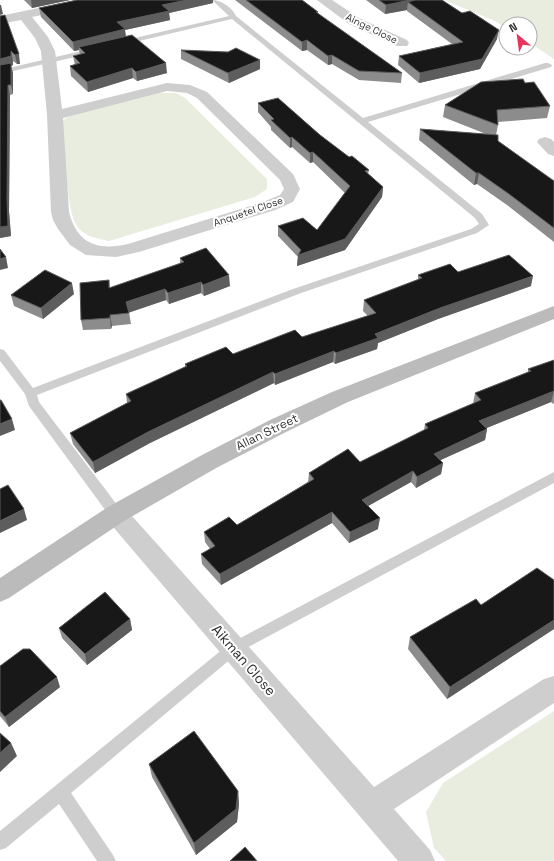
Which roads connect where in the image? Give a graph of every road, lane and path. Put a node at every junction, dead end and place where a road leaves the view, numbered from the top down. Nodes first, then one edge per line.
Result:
1 (95, 0) edge
2 (214, 0) edge
3 (323, 0) edge
4 (24, 15) junction
5 (233, 17) junction
6 (0, 20) edge
7 (402, 43) dead end
8 (117, 44) edge
9 (101, 48) edge
10 (50, 60) junction
11 (548, 65) dead end
12 (0, 72) edge
13 (55, 115) junction
14 (361, 121) junction
15 (554, 312) edge
16 (0, 353) edge
17 (31, 393) junction
18 (554, 477) edge
19 (116, 514) junction
20 (0, 591) edge
21 (234, 648) junction
22 (554, 688) edge
23 (60, 791) junction
24 (372, 806) junction
25 (0, 842) edge
26 (107, 861) edge
27 (419, 861) edge

1 - 4 street
2 - 5 lane
3 - 7 street, Ainge Close
4 - 6 street
4 - 10 street, Anquetel Close
5 - 8 lane
5 - 14 lane
9 - 10 lane
10 - 12 lane
10 - 13 street, Anquetel Close
11 - 14 lane
13 - 13 street, Anquetel Close
14 - 17 lane
15 - 19 street, Allan Street
16 - 17 lane
17 - 19 lane
18 - 21 lane
19 - 20 street, Allan Street
19 - 21 street, Aikman Close
21 - 23 lane
21 - 24 street, Aikman Close
22 - 24 street
23 - 25 lane
23 - 26 lane
24 - 27 street, Aikman Close

